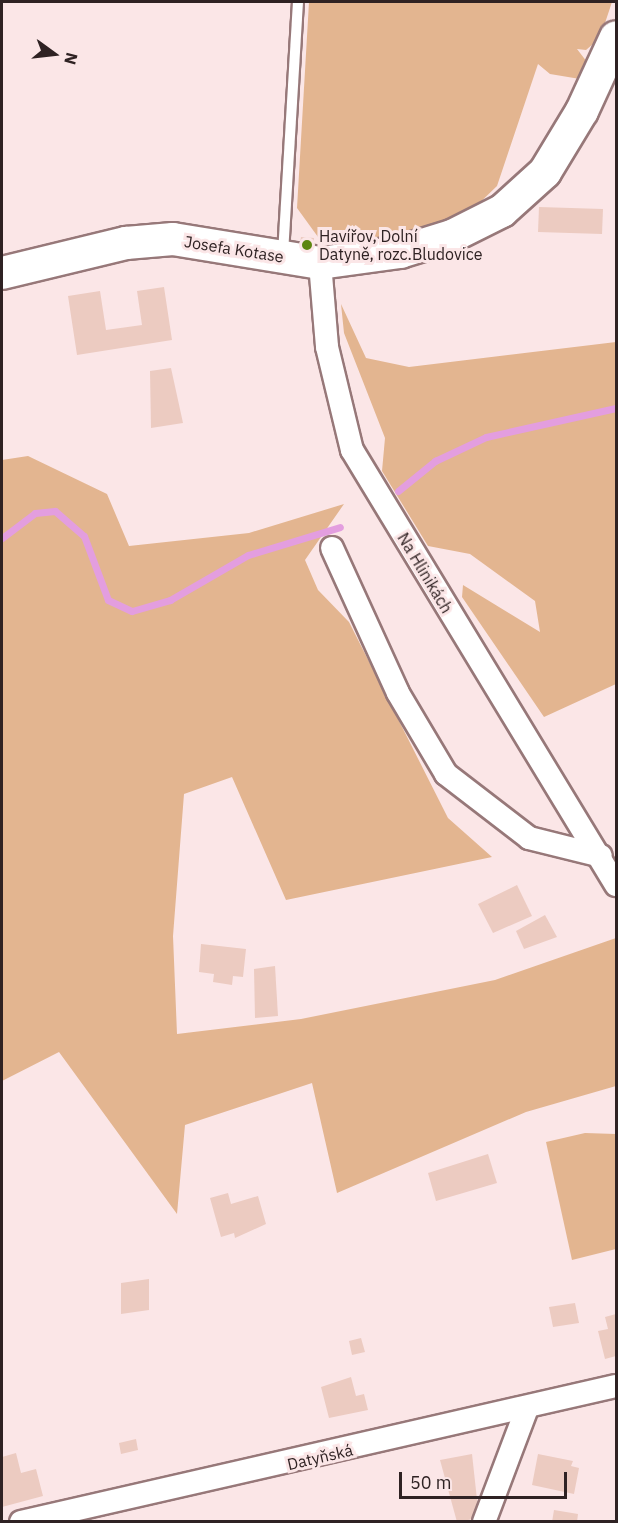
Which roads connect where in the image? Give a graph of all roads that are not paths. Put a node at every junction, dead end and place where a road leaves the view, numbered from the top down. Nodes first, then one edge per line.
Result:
1 (298, 2) edge
2 (616, 37) edge
3 (282, 257) junction
4 (320, 263) junction
5 (2, 273) edge
6 (332, 548) dead end
7 (601, 856) junction
8 (616, 885) edge
9 (616, 1386) edge
10 (527, 1407) junction
11 (21, 1521) edge
12 (484, 1521) edge

1 - 3 lane
2 - 4 street, Josefa Kotase
3 - 4 street, Josefa Kotase
3 - 5 street, Josefa Kotase
4 - 7 street, Na Hlinikách
6 - 7 street
7 - 8 street, Na Hlinikách
9 - 10 street, Datyňská
10 - 11 street, Datyňská
10 - 12 street

